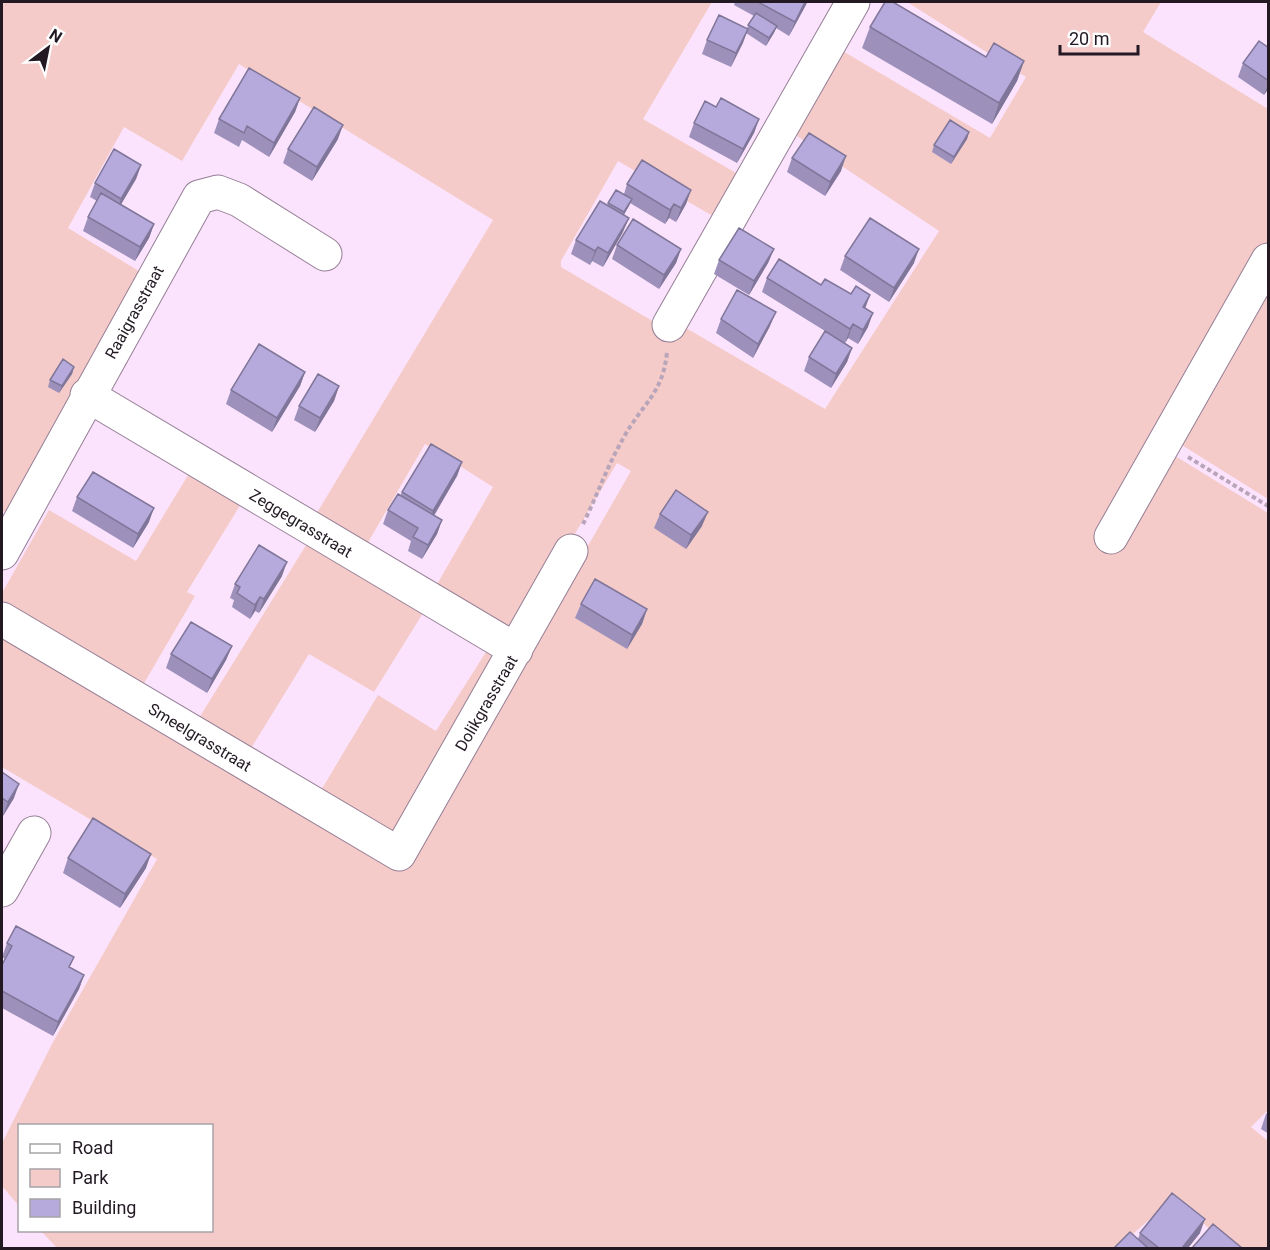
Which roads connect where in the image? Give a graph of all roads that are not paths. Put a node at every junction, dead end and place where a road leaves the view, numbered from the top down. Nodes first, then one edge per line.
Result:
1 (853, 2) edge
2 (325, 254) dead end
3 (1269, 260) edge
4 (669, 325) road end
5 (87, 395) junction
6 (1111, 537) dead end
7 (571, 551) road end
8 (2, 553) edge
9 (2, 620) edge
10 (516, 650) junction
11 (34, 833) dead end
12 (399, 854) joint
13 (2, 890) edge

1 - 4 street
2 - 5 street, Raaigrasstraat
3 - 6 street
5 - 8 street, Raaigrasstraat
5 - 10 street, Zeggegrasstraat
7 - 10 street, Dolikgrasstraat
9 - 12 street, Smeelgrasstraat
10 - 12 street, Dolikgrasstraat
11 - 13 street

